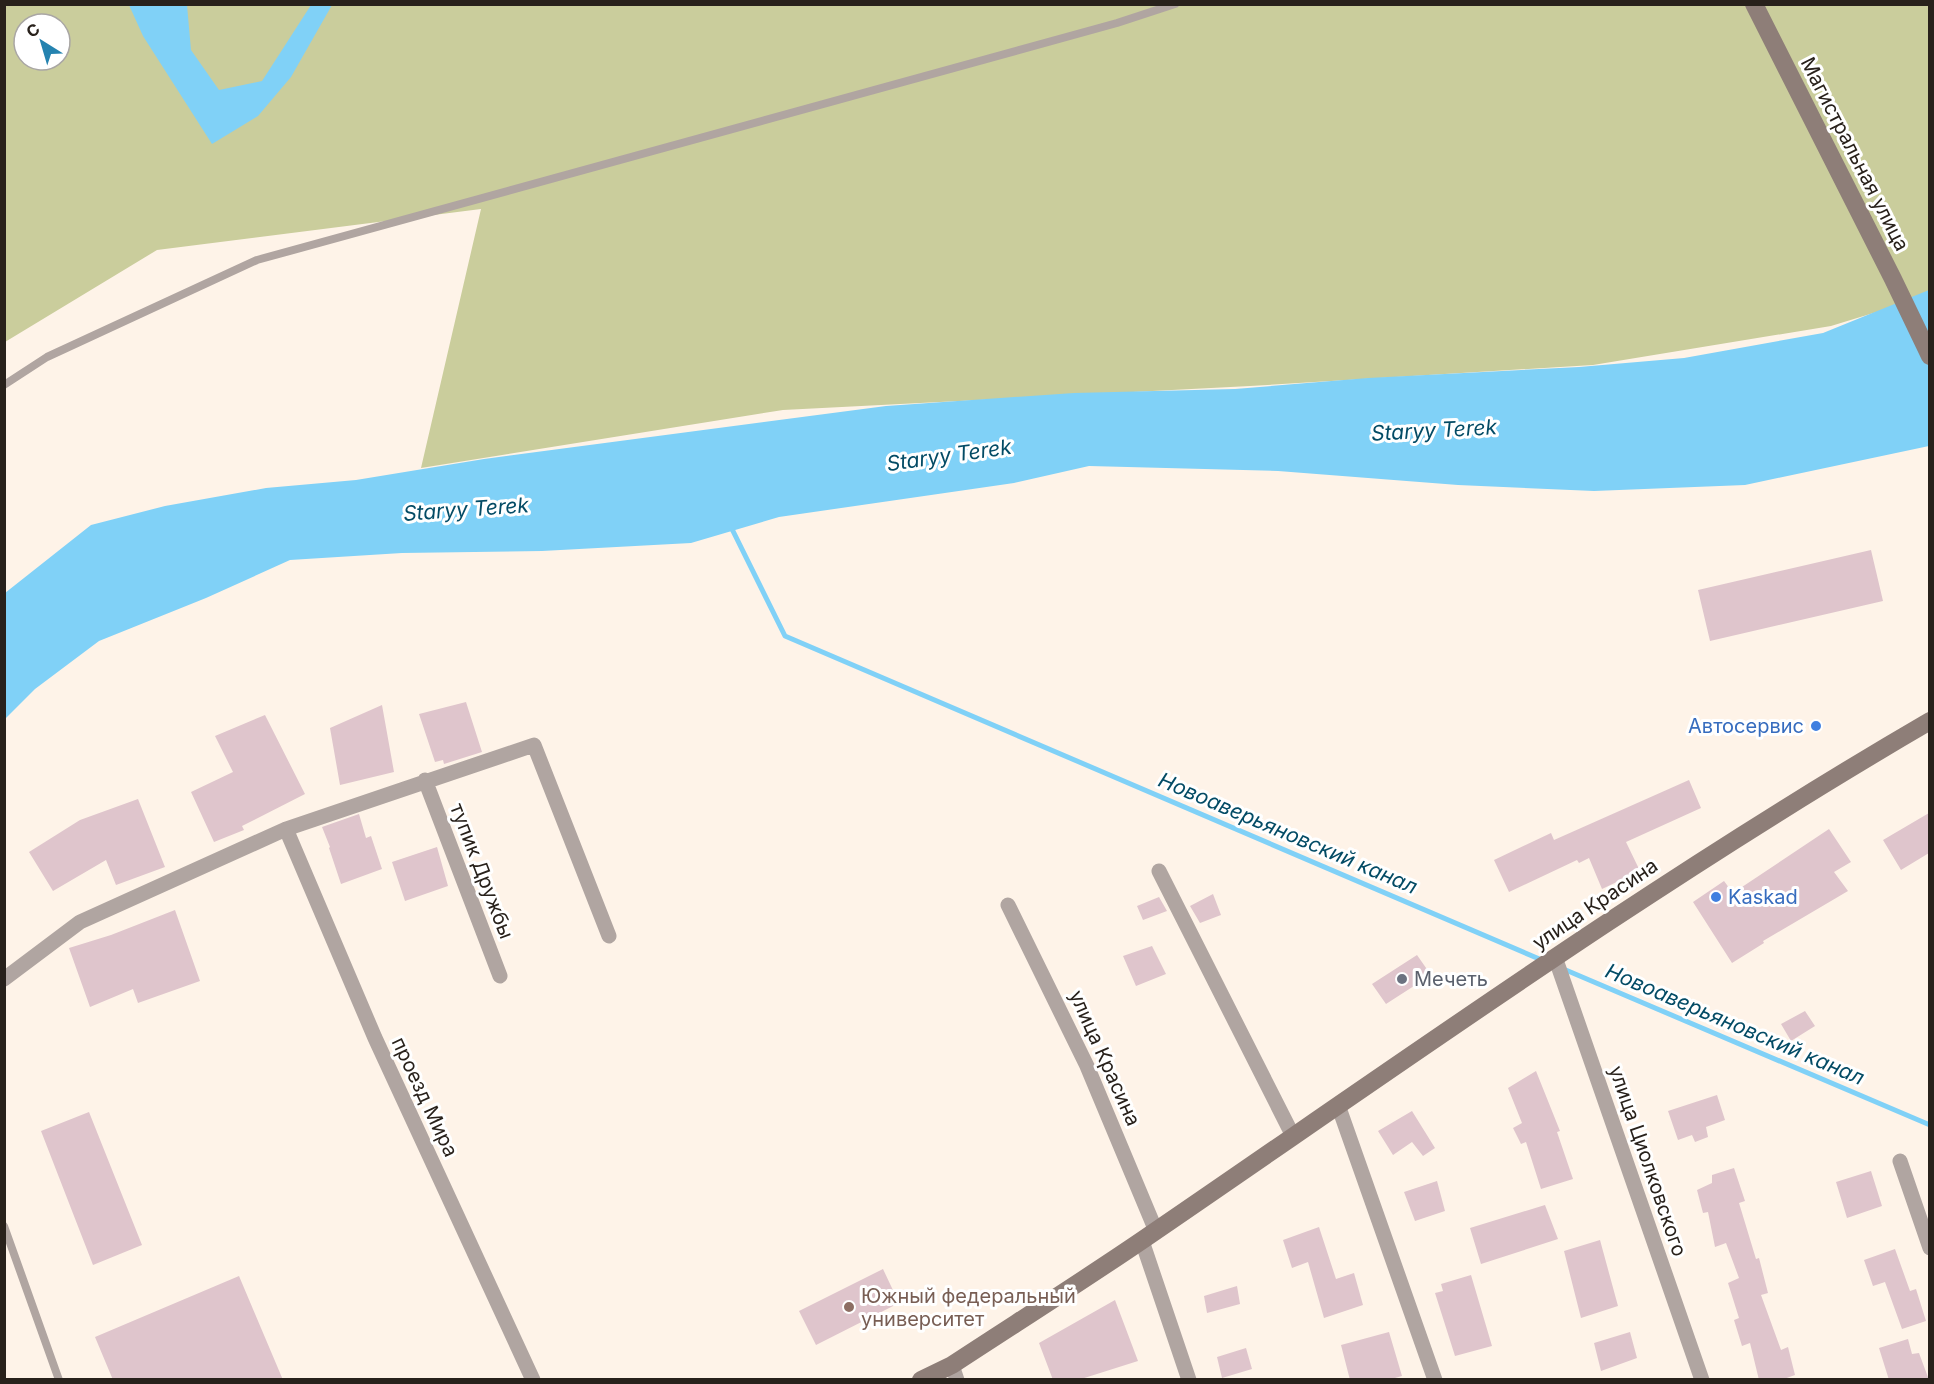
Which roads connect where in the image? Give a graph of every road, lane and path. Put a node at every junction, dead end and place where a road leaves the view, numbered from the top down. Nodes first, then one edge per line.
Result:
1 (1175, 4) edge
2 (1754, 4) edge
3 (1929, 356) edge
4 (4, 386) edge
5 (1929, 721) edge
6 (425, 780) junction
7 (286, 829) junction
8 (1160, 871) dead end
9 (1008, 905) dead end
10 (609, 936) dead end
11 (1555, 957) junction
12 (500, 976) dead end
13 (4, 979) edge
14 (1338, 1105) junction
15 (1293, 1136) junction
16 (1900, 1161) dead end
17 (4, 1226) edge
18 (1149, 1236) junction
19 (1929, 1248) edge
20 (955, 1372) edge
21 (59, 1380) edge
22 (533, 1380) edge
23 (921, 1380) edge
24 (1189, 1380) edge
25 (1435, 1380) edge
26 (1701, 1380) edge

1 - 4 lane
2 - 3 street, Магистральная улица
5 - 11 street, улица Красина
6 - 7 street
6 - 10 street
6 - 12 street, тупик Дружбы
7 - 13 street
7 - 22 street, проезд Мира
8 - 15 street
9 - 18 street, улица Красина
11 - 14 street, улица Красина
11 - 26 street, улица Циолковского
14 - 15 street, улица Красина
14 - 25 street
15 - 18 street, улица Красина
16 - 19 street
17 - 21 lane
18 - 20 street, улица Красина
18 - 24 street
20 - 23 street, улица Красина

